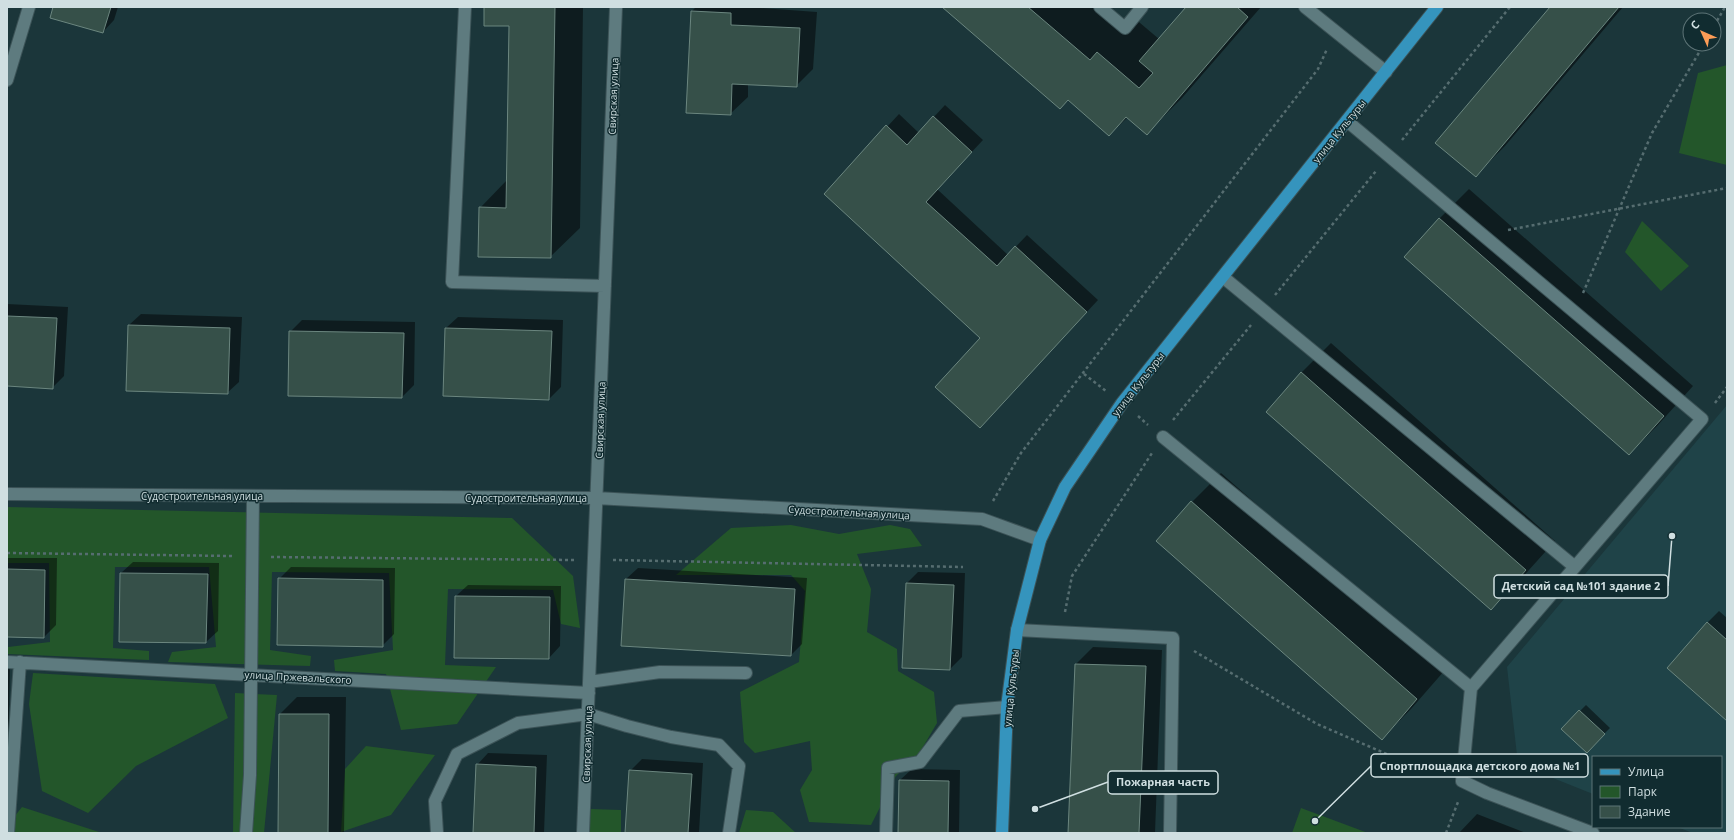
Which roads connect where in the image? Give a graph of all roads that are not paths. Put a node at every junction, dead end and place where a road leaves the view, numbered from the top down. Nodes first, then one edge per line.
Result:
1 (29, 7) edge
2 (465, 7) edge
3 (616, 7) edge
4 (1100, 7) edge
5 (1142, 7) edge
6 (1305, 7) edge
7 (1437, 7) edge
8 (1386, 72) junction
9 (7, 80) edge
10 (1347, 121) junction
11 (1223, 277) junction
12 (605, 286) junction
13 (1162, 437) dead end
14 (7, 494) edge
15 (253, 496) junction
16 (596, 498) junction
17 (1040, 540) junction
18 (1575, 567) junction
19 (1017, 630) junction
20 (7, 662) edge
21 (20, 662) junction
22 (746, 672) dead end
23 (251, 675) junction
24 (589, 687) junction
25 (1471, 688) junction
26 (1007, 707) junction
27 (588, 714) junction
28 (8, 833) edge
29 (246, 833) edge
30 (437, 833) edge
31 (583, 833) edge
32 (729, 833) edge
33 (886, 833) edge
34 (1002, 833) edge
35 (1170, 833) edge
36 (1593, 833) edge

1 - 9 street
2 - 12 street
3 - 12 street, Свирская улица
4 - 5 street
6 - 8 street
7 - 8 main road, улица Культуры
8 - 10 main road, улица Культуры
10 - 11 main road, улица Культуры
10 - 18 street
11 - 17 main road, улица Культуры
11 - 18 street
12 - 16 street, Свирская улица
13 - 25 street
14 - 15 street, Судостроительная улица
15 - 16 street, Судостроительная улица
15 - 23 street
16 - 17 street, Судостроительная улица
16 - 24 street, Свирская улица
17 - 19 main road, улица Культуры
18 - 25 street
19 - 26 main road, улица Культуры
19 - 35 street
20 - 21 street, улица Пржевальского
21 - 23 street, улица Пржевальского
21 - 28 street
22 - 24 street, улица Пржевальского
23 - 24 street, улица Пржевальского
23 - 29 street
24 - 27 street, Свирская улица
25 - 36 street
26 - 33 street
26 - 34 main road, улица Культуры
27 - 30 street
27 - 31 street, Свирская улица
27 - 32 street

